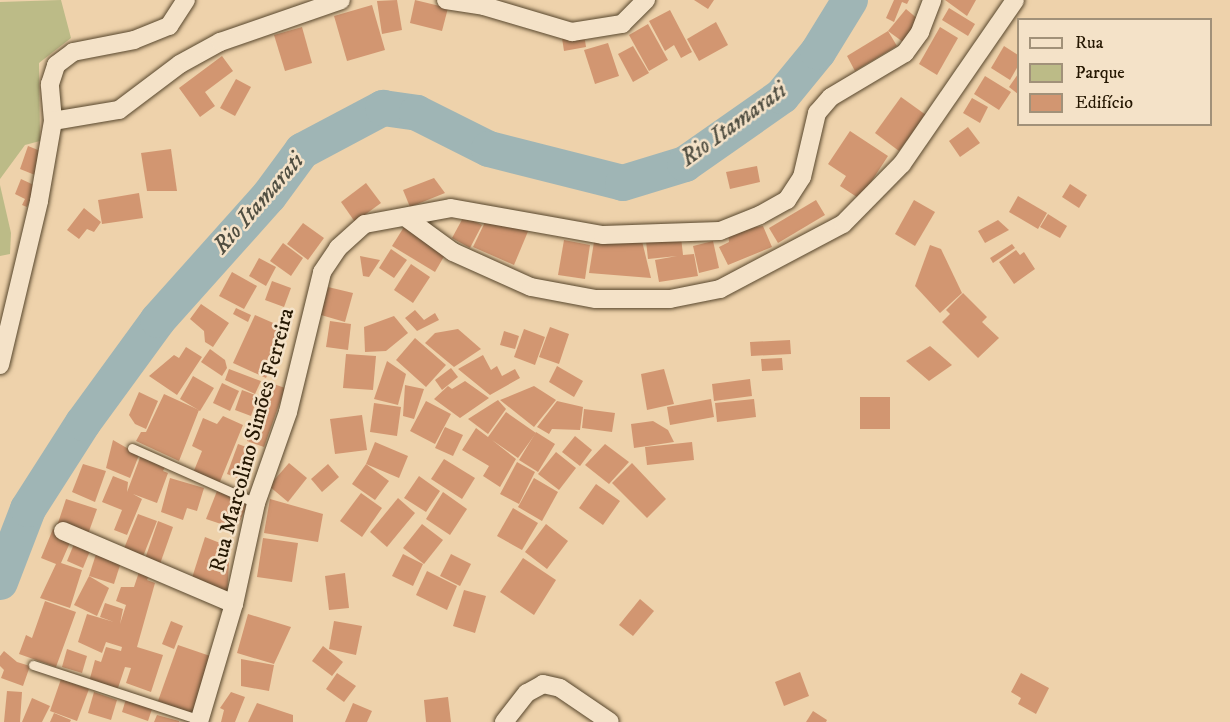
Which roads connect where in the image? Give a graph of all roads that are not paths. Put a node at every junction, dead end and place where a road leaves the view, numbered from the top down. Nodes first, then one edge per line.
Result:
1 (186, 0) edge
2 (341, 0) edge
3 (446, 0) edge
4 (646, 0) edge
5 (932, 0) edge
6 (1015, 0) edge
7 (53, 121) junction
8 (405, 217) junction
9 (0, 365) edge
10 (132, 448) dead end
11 (256, 503) junction
12 (63, 531) dead end
13 (234, 604) junction
14 (33, 665) dead end
15 (199, 721) edge
16 (504, 722) edge
17 (610, 722) edge

1 - 7 street
2 - 7 street
3 - 4 street
5 - 8 street, Rua Marcolino Simões Ferreira
6 - 8 street
7 - 9 street
8 - 11 street, Rua Marcolino Simões Ferreira
10 - 11 lane
11 - 13 street, Rua Marcolino Simões Ferreira
12 - 13 street
13 - 15 street, Rua Marcolino Simões Ferreira
14 - 15 lane
16 - 17 street

